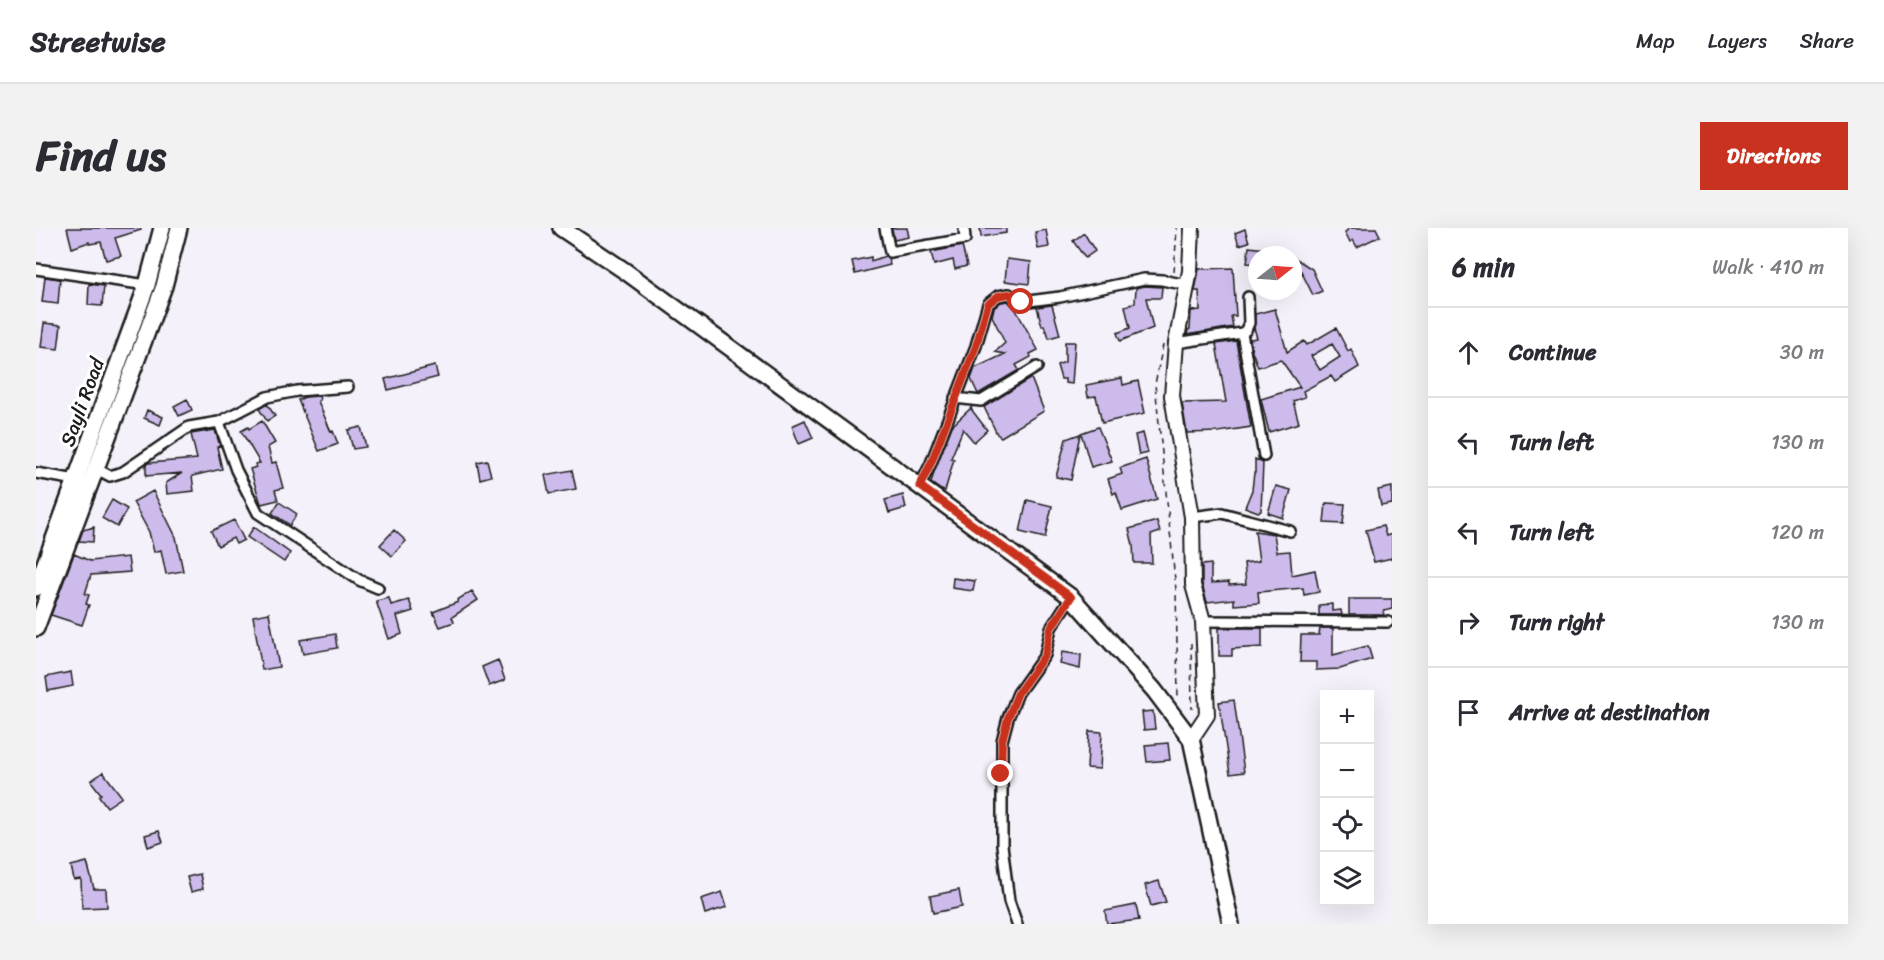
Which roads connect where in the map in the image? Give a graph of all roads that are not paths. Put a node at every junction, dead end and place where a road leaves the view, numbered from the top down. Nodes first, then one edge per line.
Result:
1 (162, 228) edge
2 (179, 228) edge
3 (561, 228) edge
4 (885, 228) edge
5 (964, 228) edge
6 (1192, 228) edge
7 (36, 269) edge
8 (147, 285) junction
9 (1187, 285) junction
10 (1248, 300) edge
11 (1242, 333) junction
12 (1170, 341) junction
13 (1037, 367) dead end
14 (348, 387) dead end
15 (955, 398) junction
16 (219, 422) junction
17 (1264, 456) dead end
18 (83, 461) junction
19 (97, 469) junction
20 (36, 473) edge
21 (76, 480) junction
22 (920, 486) junction
23 (1192, 517) junction
24 (1290, 531) dead end
25 (36, 588) edge
26 (378, 588) dead end
27 (1071, 597) junction
28 (1203, 621) junction
29 (1388, 622) dead end
30 (36, 628) edge
31 (1191, 739) junction
32 (1017, 924) edge
33 (1231, 924) edge

1 - 8 main road, Sayli Road
2 - 19 main road
3 - 22 main road
4 - 5 street
6 - 9 main road
7 - 8 street
8 - 18 main road, Sayli Road
9 - 12 main road
9 - 15 street
10 - 11 street
11 - 12 street
11 - 17 street
12 - 23 main road
13 - 15 street
14 - 16 street
15 - 22 street
16 - 19 street
16 - 26 street
18 - 19 street
18 - 21 main road, Sayli Road
19 - 30 main road
20 - 21 street
21 - 25 main road, Sayli Road
22 - 27 main road
23 - 24 street
23 - 28 main road
27 - 31 main road
27 - 32 street
28 - 29 street
28 - 31 main road
31 - 33 main road

